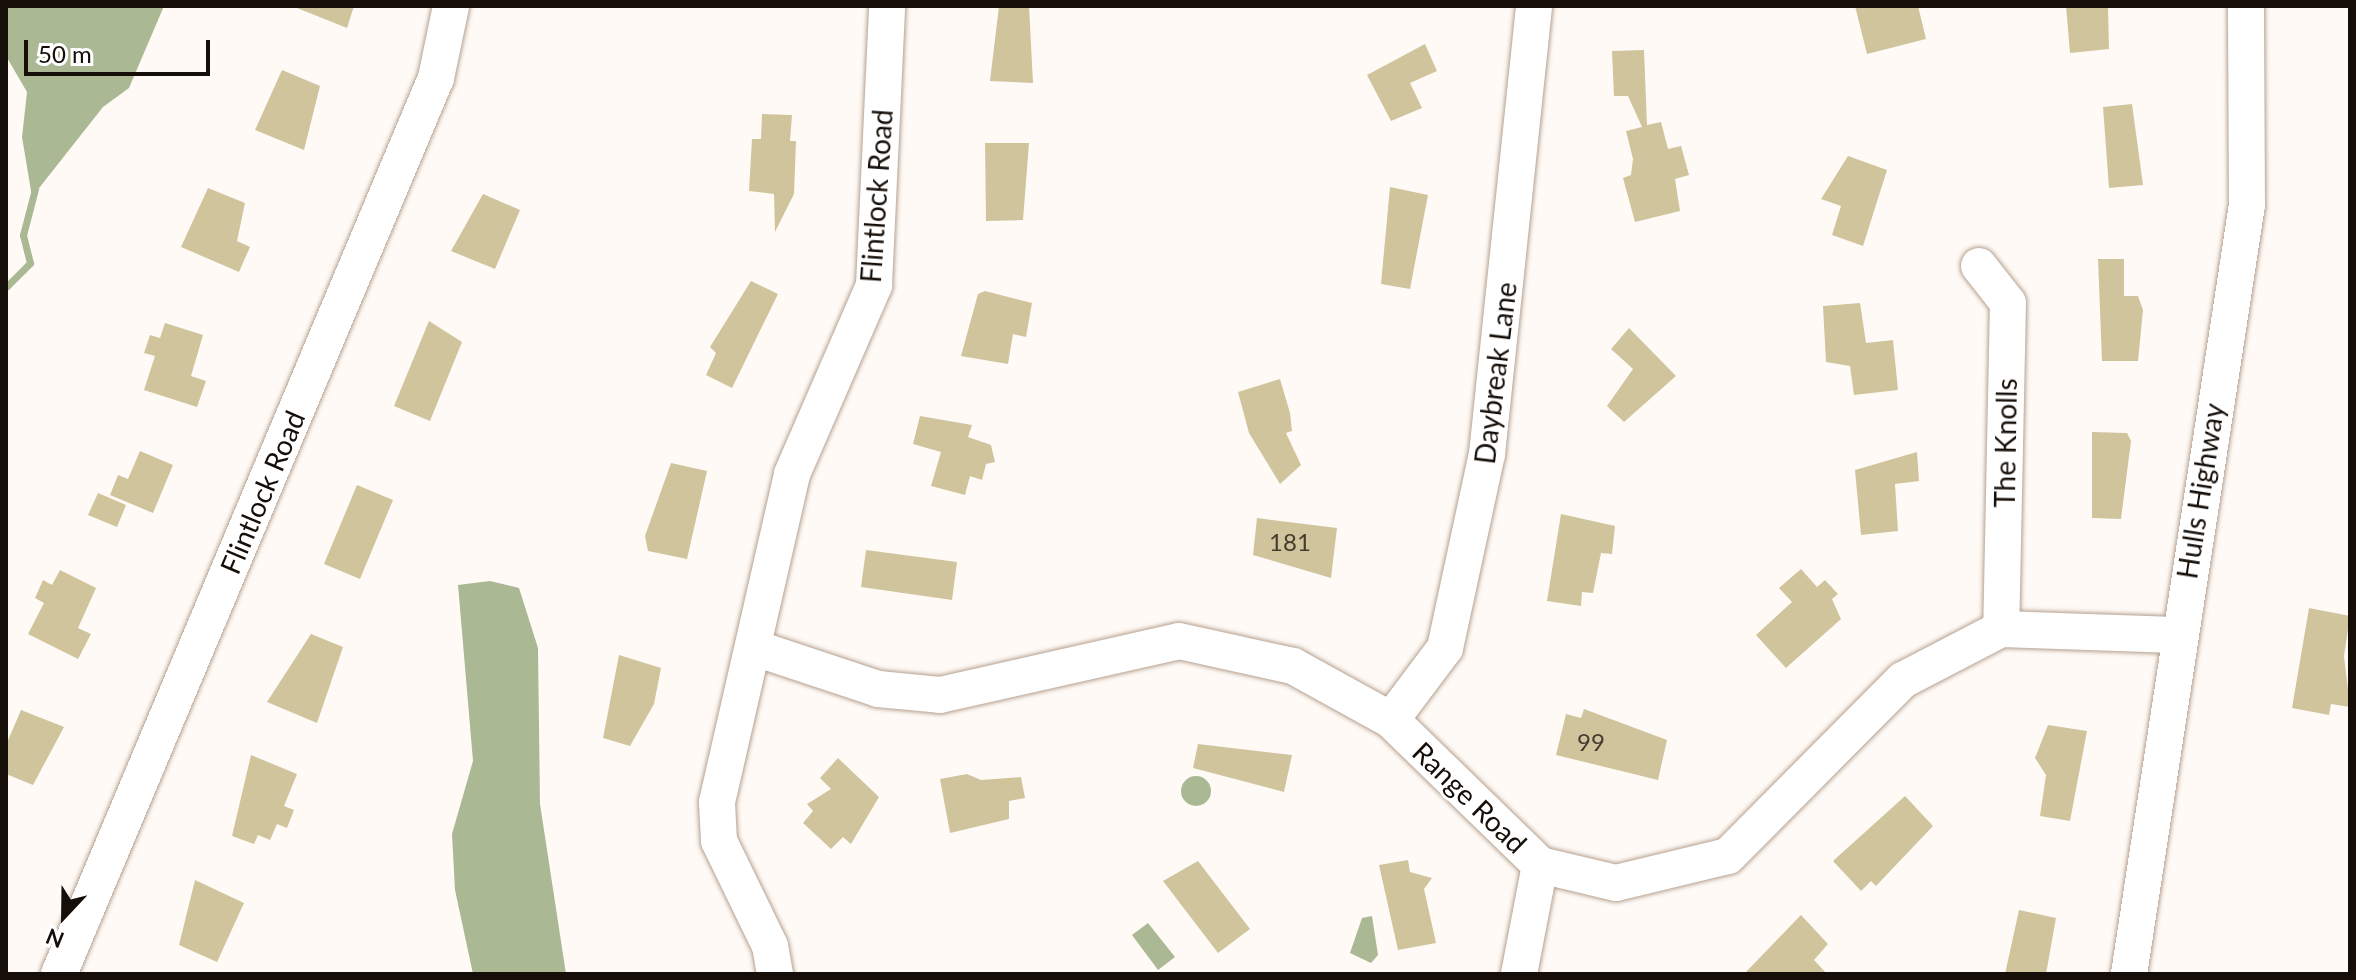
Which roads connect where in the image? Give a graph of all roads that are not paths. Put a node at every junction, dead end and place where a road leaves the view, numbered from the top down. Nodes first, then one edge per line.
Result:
1 (451, 6) edge
2 (887, 6) edge
3 (1534, 6) edge
4 (2246, 6) edge
5 (1979, 266) dead end
6 (2001, 629) junction
7 (2176, 635) junction
8 (755, 648) junction
9 (1391, 720) junction
10 (1540, 865) junction
11 (59, 974) edge
12 (775, 974) edge
13 (1519, 974) edge
14 (2129, 974) edge

1 - 11 street, Flintlock Road
2 - 8 street, Flintlock Road
3 - 9 street, Daybreak Lane
4 - 7 street, Hulls Highway
5 - 6 street, The Knolls
6 - 7 street, Range Road
6 - 10 street, Range Road
7 - 14 street, Hulls Highway
8 - 9 street, Range Road
8 - 12 street, Flintlock Road
9 - 10 street, Range Road
10 - 13 street

